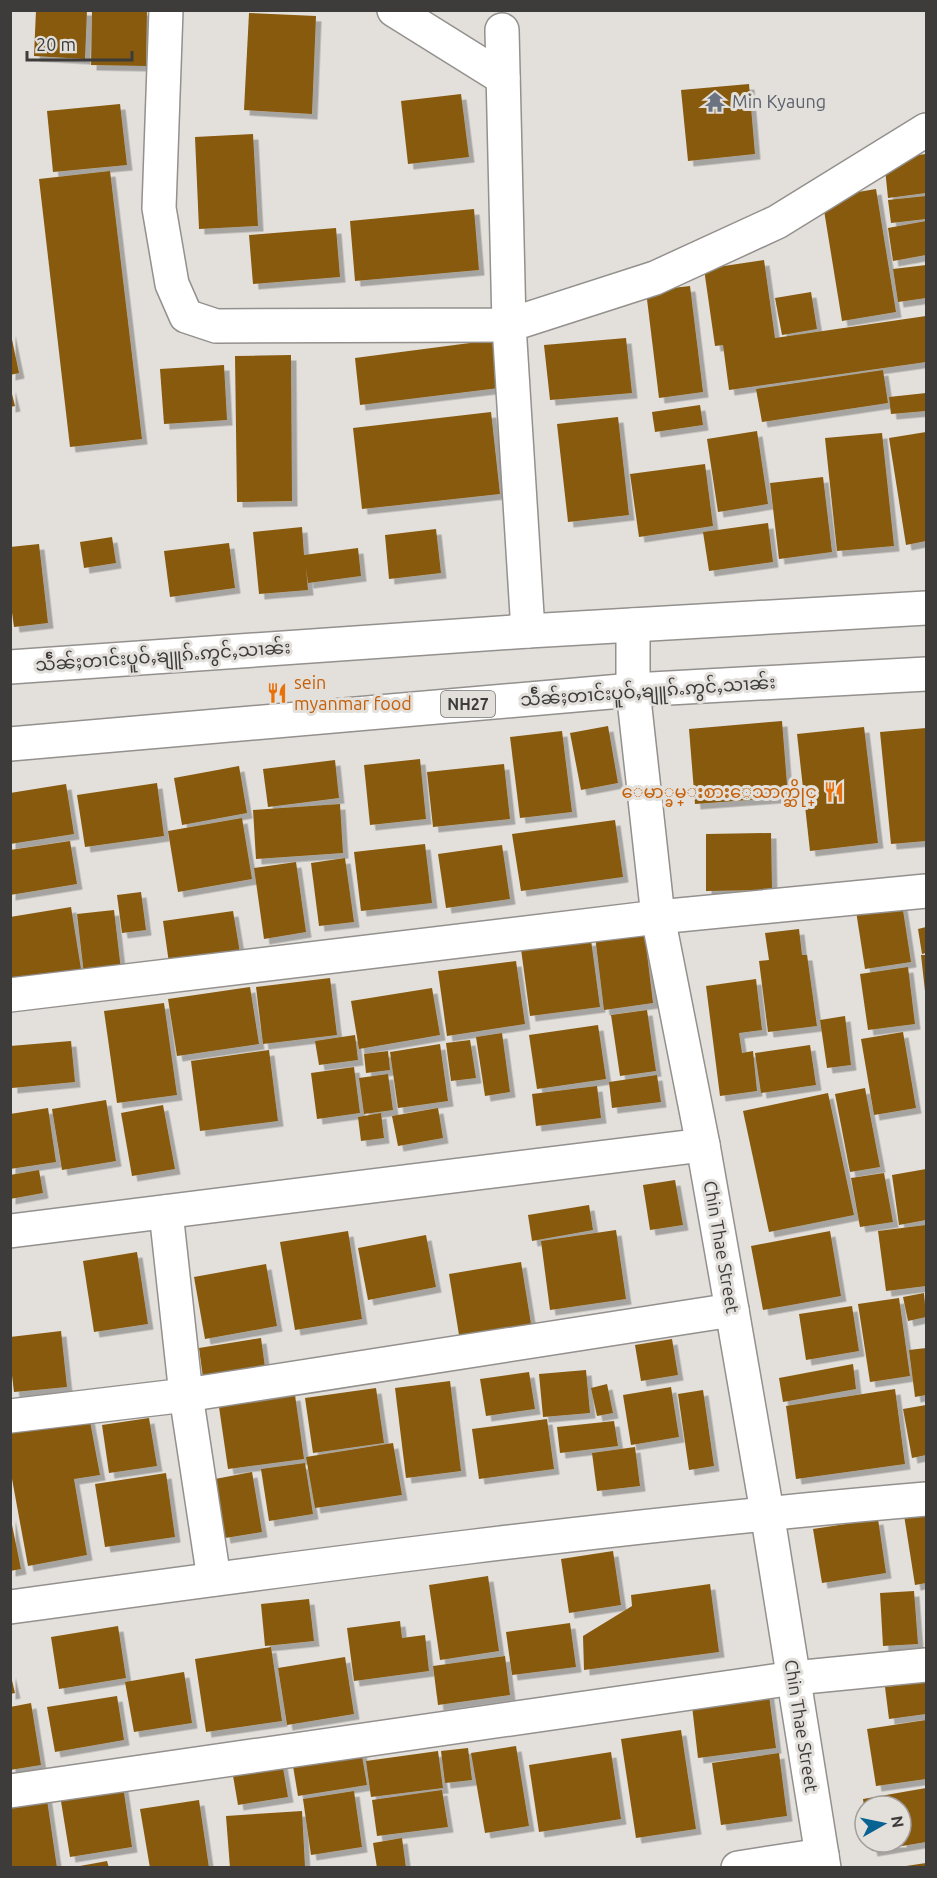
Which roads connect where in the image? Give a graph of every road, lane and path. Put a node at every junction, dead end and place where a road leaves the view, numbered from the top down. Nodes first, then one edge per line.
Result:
1 (166, 10) edge
2 (394, 10) edge
3 (502, 30) dead end
4 (503, 78) junction
5 (927, 130) edge
6 (509, 325) junction
7 (927, 608) edge
8 (633, 625) junction
9 (528, 631) junction
10 (10, 667) edge
11 (927, 674) edge
12 (633, 690) junction
13 (10, 744) edge
14 (927, 891) edge
15 (658, 917) junction
16 (10, 995) edge
17 (704, 1145) junction
18 (166, 1212) junction
19 (10, 1231) edge
20 (732, 1310) junction
21 (186, 1395) junction
22 (10, 1416) edge
23 (927, 1499) edge
24 (768, 1512) junction
25 (214, 1579) junction
26 (10, 1608) edge
27 (927, 1665) edge
28 (794, 1678) junction
29 (10, 1791) edge
30 (823, 1861) edge
31 (738, 1868) edge

1 - 6 main road
2 - 4 main road
3 - 4 main road
4 - 6 main road
5 - 6 main road
6 - 9 main road
7 - 8 main road, သဵႅၼ်ႈတၢင်းပူဝ်ႇၶျူၵ်ႉဢွင်ႇသၢၼ်း
8 - 9 main road, သဵႅၼ်ႈတၢင်းပူဝ်ႇၶျူၵ်ႉဢွင်ႇသၢၼ်း
8 - 12 main road, Chin Thae Street
9 - 10 main road, သဵႅၼ်ႈတၢင်းပူဝ်ႇၶျူၵ်ႉဢွင်ႇသၢၼ်း
11 - 12 main road, သဵႅၼ်ႈတၢင်းပူဝ်ႇၶျူၵ်ႉဢွင်ႇသၢၼ်း / NH27
12 - 13 main road, သဵႅၼ်ႈတၢင်းပူဝ်ႇၶျူၵ်ႉဢွင်ႇသၢၼ်း / NH27
12 - 15 main road, Chin Thae Street
14 - 15 main road
15 - 16 main road
15 - 17 main road, Chin Thae Street
17 - 18 main road
17 - 20 main road, Chin Thae Street
18 - 19 main road
18 - 21 main road
20 - 21 main road
20 - 24 main road, Chin Thae Street
21 - 22 main road
21 - 25 main road
23 - 24 main road
24 - 25 main road
24 - 28 main road, Chin Thae Street
25 - 26 main road
27 - 28 main road
28 - 29 main road
28 - 30 main road, Chin Thae Street
30 - 31 main road

